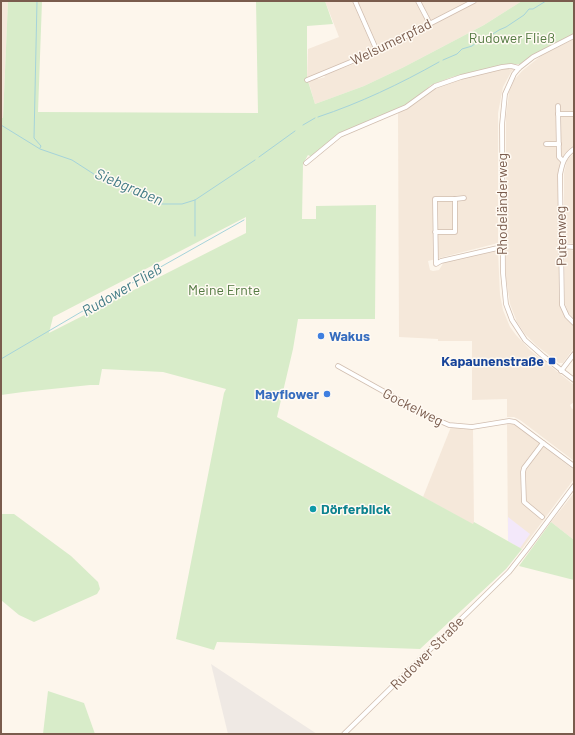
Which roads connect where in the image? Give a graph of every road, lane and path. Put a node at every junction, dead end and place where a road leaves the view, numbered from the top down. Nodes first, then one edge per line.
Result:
1 (355, 1) edge
2 (418, 1) edge
3 (474, 1) edge
4 (430, 24) junction
5 (574, 36) edge
6 (377, 51) junction
7 (519, 68) junction
8 (307, 80) dead end
9 (558, 106) dead end
10 (558, 114) junction
11 (574, 114) edge
12 (546, 144) dead end
13 (559, 144) junction
14 (574, 149) edge
15 (563, 160) junction
16 (306, 163) dead end
17 (464, 198) dead end
18 (455, 199) junction
19 (435, 232) junction
20 (561, 246) junction
21 (502, 247) junction
22 (574, 247) edge
23 (574, 323) edge
24 (574, 354) edge
25 (338, 366) dead end
26 (561, 371) junction
27 (574, 380) edge
28 (543, 443) junction
29 (574, 466) edge
30 (574, 486) edge
31 (542, 517) dead end
32 (344, 734) edge

1 - 6 street
2 - 4 street
3 - 4 street, Welsumerpfad
4 - 6 street, Welsumerpfad
5 - 7 street, Rhodeländerweg
6 - 8 street, Welsumerpfad
7 - 16 street
7 - 21 street, Rhodeländerweg
9 - 10 street
10 - 11 street
10 - 13 street
12 - 13 street
13 - 15 street
14 - 15 street
15 - 20 street, Putenweg
17 - 18 street
18 - 19 street
18 - 19 street
19 - 21 street
20 - 22 street
20 - 23 street, Putenweg
21 - 26 street, Rhodeländerweg
24 - 26 street
25 - 28 street, Gockelweg
26 - 27 street, Rhodeländerweg
28 - 29 street, Gockelweg
28 - 31 street
30 - 32 street, Rudower Straße

